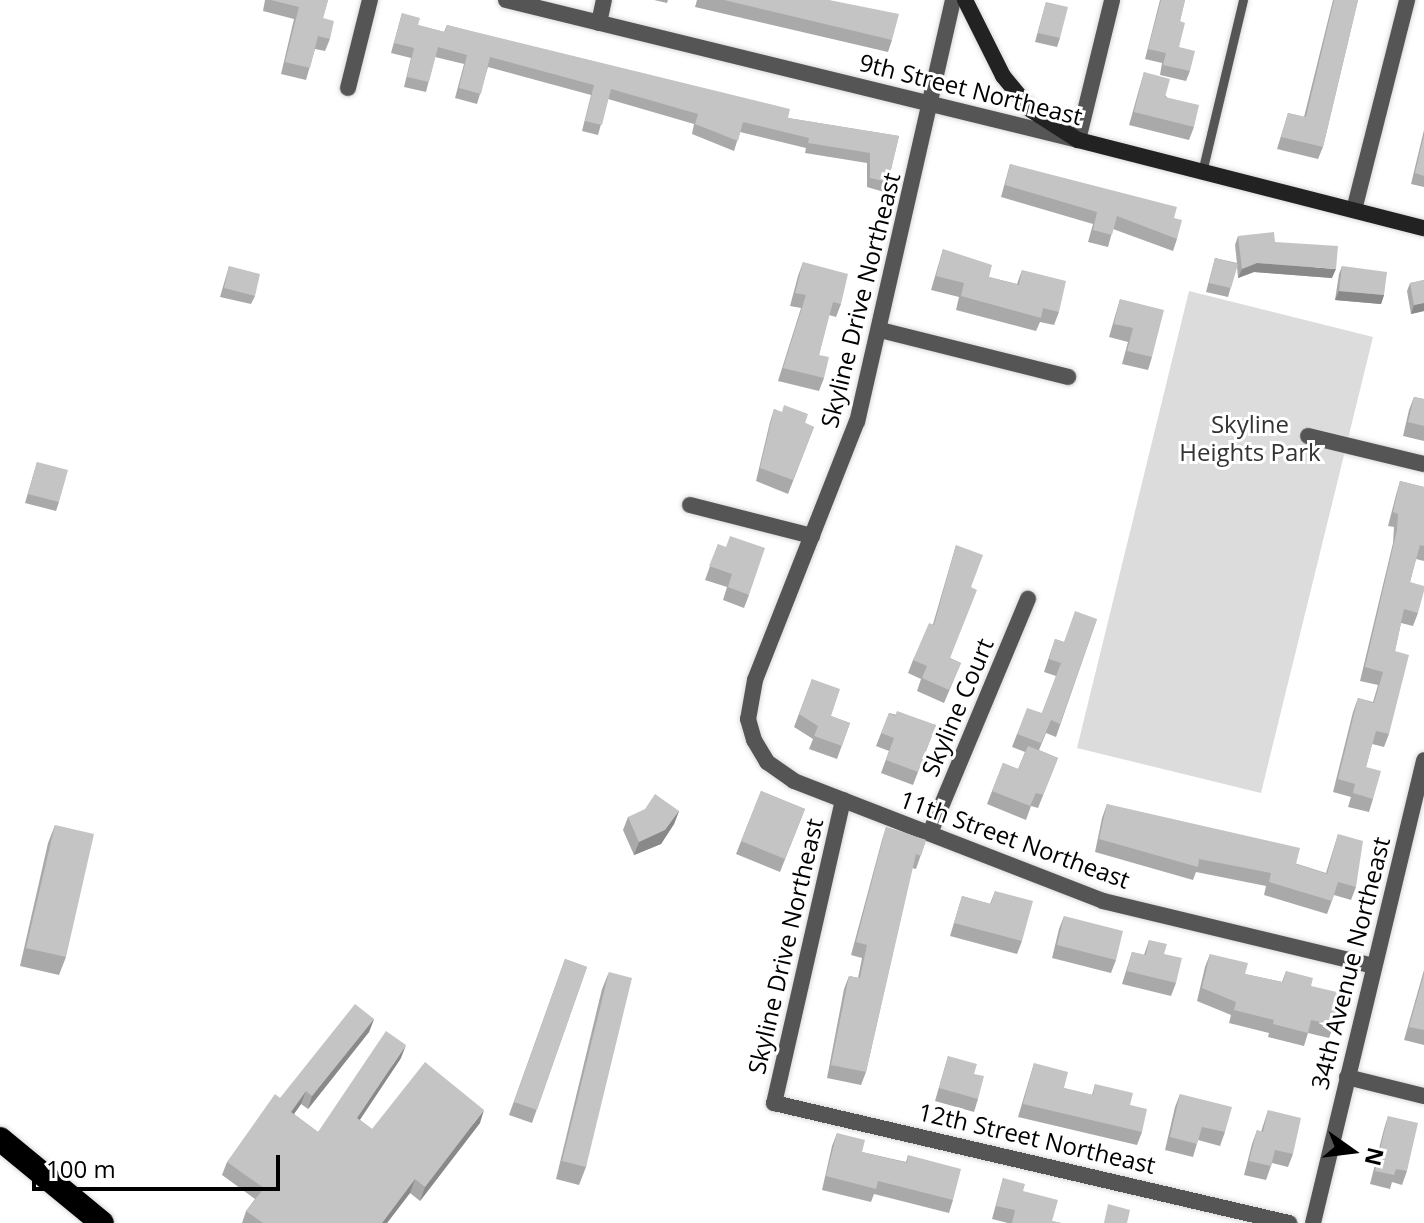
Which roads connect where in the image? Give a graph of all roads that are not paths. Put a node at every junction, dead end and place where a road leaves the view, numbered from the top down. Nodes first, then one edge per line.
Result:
1 (370, 0) edge
2 (506, 0) edge
3 (604, 0) edge
4 (953, 0) edge
5 (965, 0) edge
6 (1112, 0) edge
7 (1243, 0) edge
8 (1407, 0) edge
9 (599, 23) junction
10 (348, 88) dead end
11 (933, 103) junction
12 (1078, 140) junction
13 (1202, 172) junction
14 (1354, 210) junction
15 (1424, 228) edge
16 (880, 330) junction
17 (1068, 377) dead end
18 (1308, 436) dead end
19 (1424, 464) edge
20 (690, 505) dead end
21 (812, 536) junction
22 (1028, 599) dead end
23 (754, 740) joint
24 (1424, 760) edge
25 (843, 800) junction
26 (930, 833) junction
27 (1373, 966) junction
28 (1347, 1077) junction
29 (1424, 1096) edge
30 (774, 1103) joint
31 (0, 1139) edge
32 (102, 1223) edge
33 (1289, 1223) edge
34 (1313, 1223) edge

1 - 10 street
2 - 9 street, 9th Street Northeast
3 - 9 street
4 - 11 street, Skyline Drive Northeast
5 - 12 street
6 - 12 street
7 - 13 lane
8 - 14 street
9 - 11 street, 9th Street Northeast
11 - 12 street, 9th Street Northeast
11 - 16 street, Skyline Drive Northeast
12 - 13 street, 9th Street Northeast
13 - 14 street, 9th Street Northeast
14 - 15 street, 9th Street Northeast
16 - 17 street
16 - 21 street, Skyline Drive Northeast
18 - 19 street
20 - 21 street
21 - 23 street, Skyline Drive Northeast
22 - 26 street, Skyline Court
23 - 25 street, 11th Street Northeast
24 - 27 street, 34th Avenue Northeast
25 - 26 street, 11th Street Northeast
25 - 30 street, Skyline Drive Northeast
26 - 27 street, 11th Street Northeast
27 - 28 street, 34th Avenue Northeast
28 - 29 street
28 - 34 street, 34th Avenue Northeast
30 - 33 street, 12th Street Northeast
31 - 32 highway

